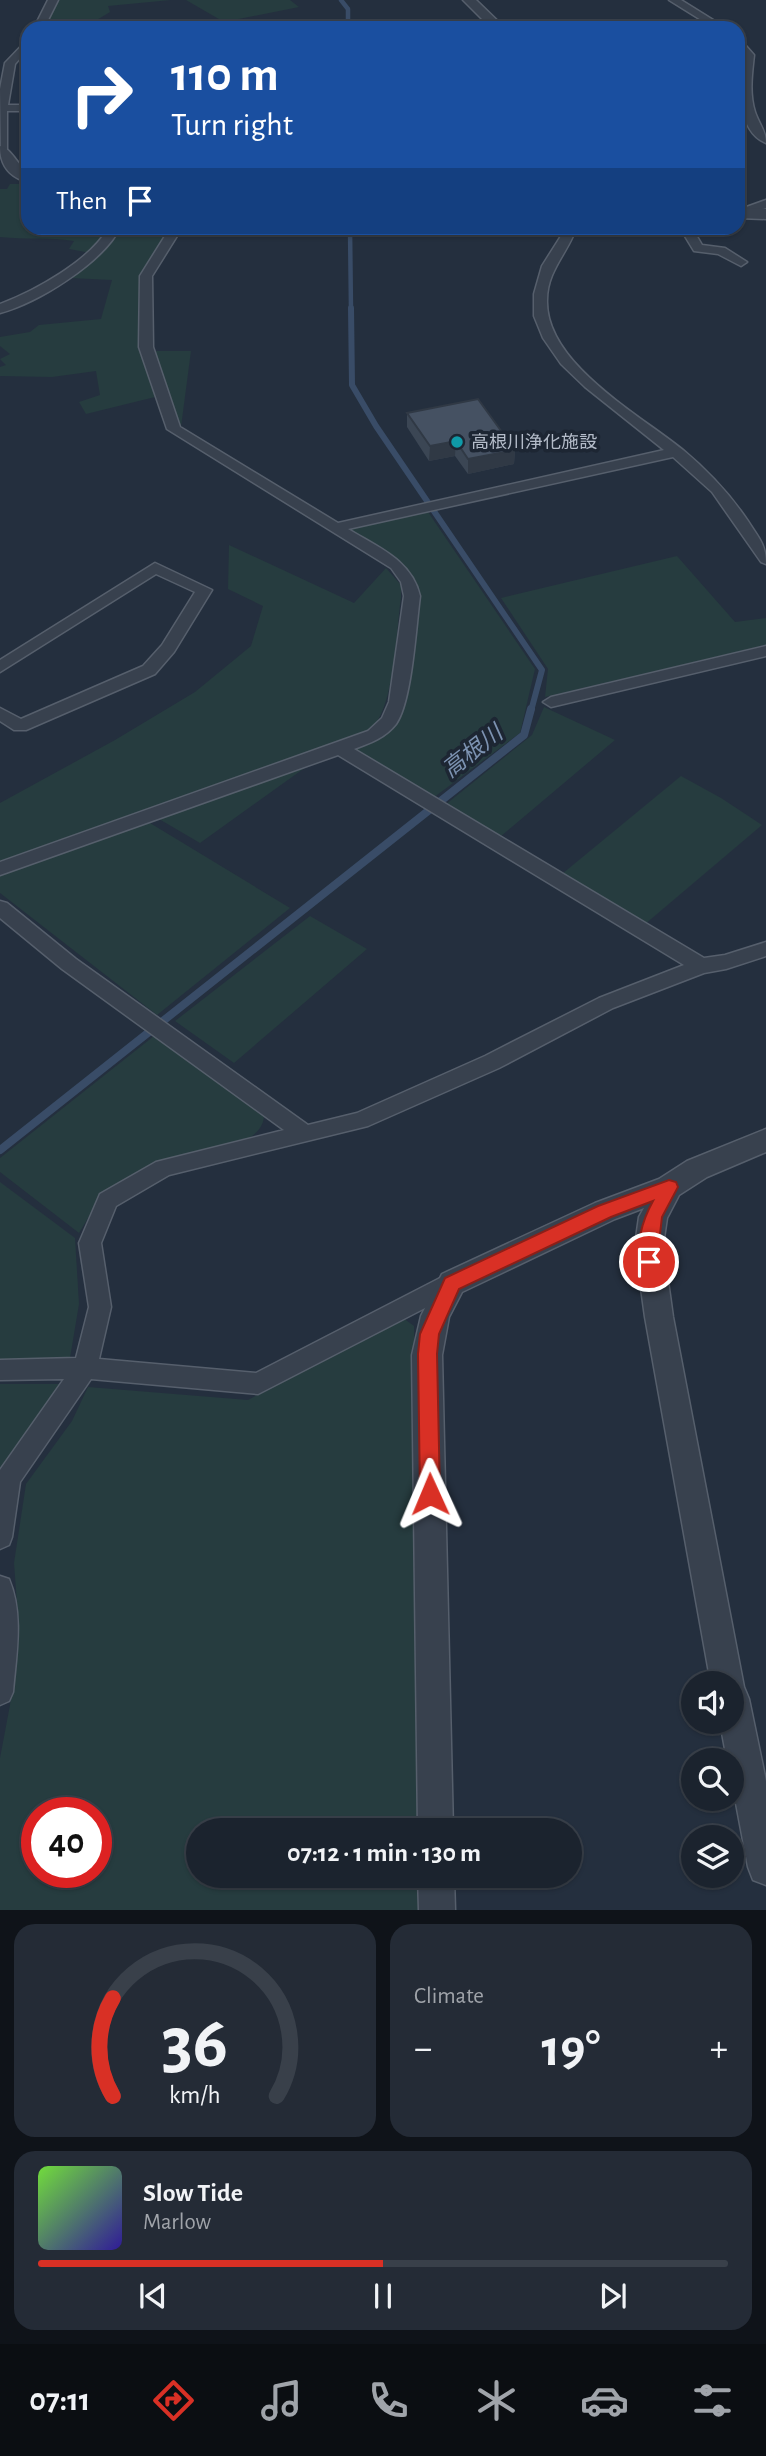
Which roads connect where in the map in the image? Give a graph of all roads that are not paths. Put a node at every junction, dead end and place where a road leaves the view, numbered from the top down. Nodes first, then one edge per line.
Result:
1 (53, 0) edge
2 (469, 0) edge
3 (674, 0) edge
4 (42, 21) edge
5 (491, 21) edge
6 (709, 21) edge
7 (745, 50) edge
8 (21, 51) edge
9 (745, 86) edge
10 (745, 97) edge
11 (1, 108) edge
12 (21, 108) edge
13 (766, 140) edge
14 (1, 151) edge
15 (21, 174) edge
16 (766, 204) edge
17 (745, 211) edge
18 (745, 213) edge
19 (766, 214) edge
20 (110, 235) edge
21 (172, 235) edge
22 (567, 235) edge
23 (690, 235) edge
24 (741, 262) dead end
25 (0, 309) edge
26 (677, 452) junction
27 (334, 528) junction
28 (766, 559) edge
29 (766, 652) edge
30 (0, 667) edge
31 (551, 702) dead end
32 (0, 713) edge
33 (340, 748) junction
34 (0, 869) edge
35 (0, 908) edge
36 (766, 949) edge
37 (701, 966) junction
38 (305, 1134) junction
39 (766, 1140) edge
40 (669, 1187) junction
41 (452, 1283) junction
42 (85, 1368) junction
43 (0, 1370) edge
44 (0, 1537) edge
45 (0, 1588) edge
46 (725, 1671) edge
47 (0, 1692) edge
48 (739, 1734) edge
49 (435, 1818) edge
50 (764, 1852) edge
51 (436, 1888) edge
52 (437, 1910) edge

1 - 4 street
2 - 5 street
3 - 6 street
7 - 9 street
8 - 11 street
10 - 13 street
11 - 12 street
11 - 14 street
14 - 15 street
16 - 17 street
18 - 19 street
20 - 25 street
21 - 27 street
22 - 26 street
23 - 24 street
26 - 27 street
26 - 28 street
27 - 33 street
29 - 31 street
30 - 32 street
33 - 34 street
33 - 37 street
35 - 38 street
36 - 37 street
37 - 38 street
38 - 42 street
39 - 40 street
40 - 41 street
40 - 46 street
41 - 42 street
41 - 49 street
42 - 43 street
42 - 44 street
45 - 47 street
48 - 50 street
51 - 52 street

